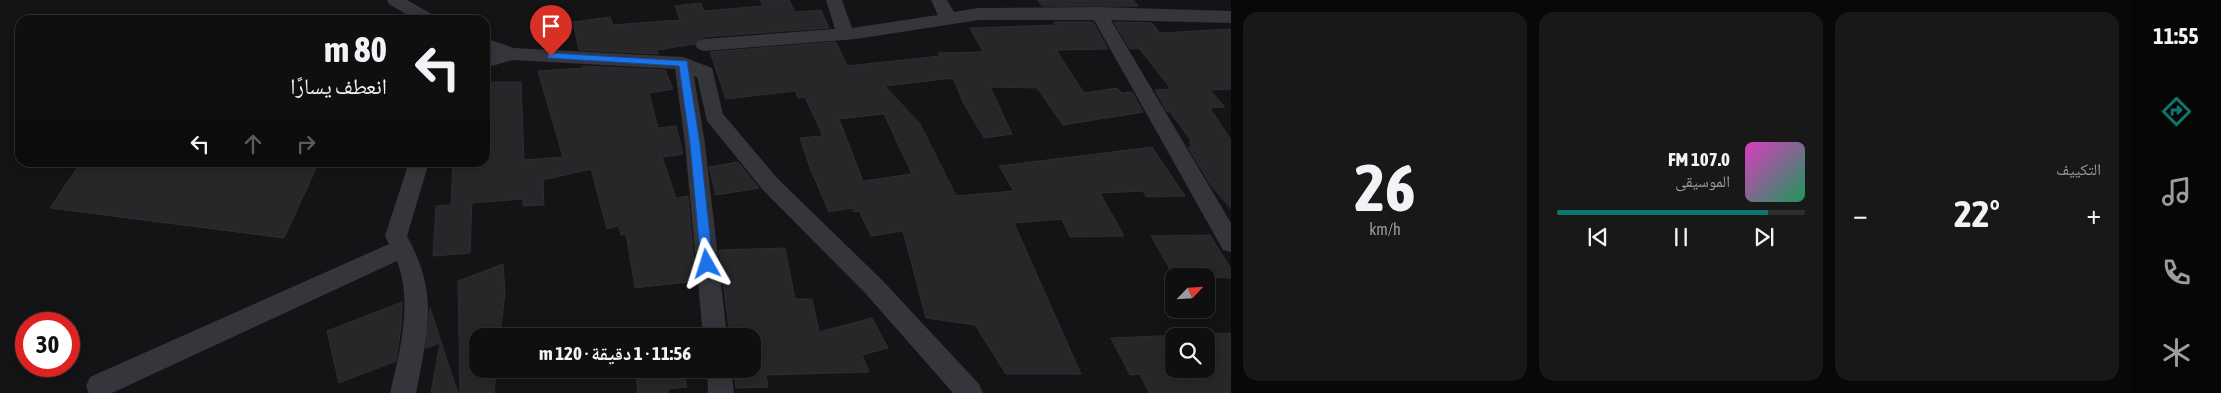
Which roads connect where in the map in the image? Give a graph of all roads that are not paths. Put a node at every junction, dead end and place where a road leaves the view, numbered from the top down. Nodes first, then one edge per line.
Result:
1 (395, 0) edge
2 (834, 0) edge
3 (939, 0) edge
4 (1025, 7) edge
5 (1150, 7) edge
6 (1099, 13) junction
7 (420, 15) edge
8 (1231, 17) edge
9 (948, 18) junction
10 (845, 34) junction
11 (704, 45) dead end
12 (490, 46) edge
13 (513, 54) junction
14 (490, 61) edge
15 (683, 63) junction
16 (417, 167) edge
17 (1231, 243) edge
18 (402, 248) junction
19 (714, 328) edge
20 (720, 378) edge
21 (99, 386) dead end
22 (403, 393) edge
23 (721, 393) edge
24 (970, 393) edge

1 - 7 street
2 - 10 street
3 - 9 street
4 - 6 street
4 - 9 street
5 - 6 street
5 - 8 street
6 - 17 street
9 - 10 street
10 - 11 street
12 - 13 street
13 - 14 street
13 - 15 street
15 - 19 street
15 - 24 street
16 - 18 street
18 - 21 street
18 - 22 street
20 - 23 street

